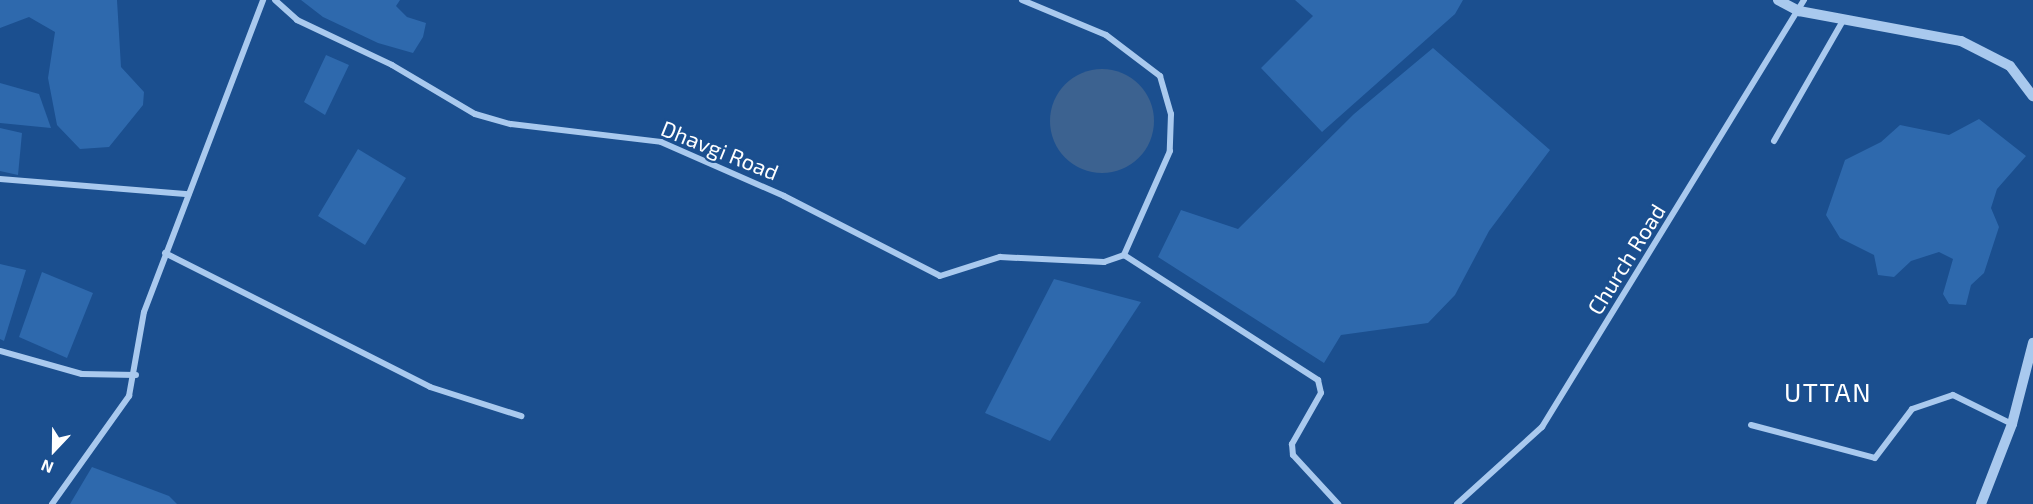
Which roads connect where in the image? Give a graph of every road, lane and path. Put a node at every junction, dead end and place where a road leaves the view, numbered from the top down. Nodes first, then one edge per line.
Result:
1 (263, 0) edge
2 (275, 0) edge
3 (1022, 0) edge
4 (1778, 0) edge
5 (1804, 0) edge
6 (1799, 11) junction
7 (1844, 19) junction
8 (2033, 96) edge
9 (1774, 141) dead end
10 (0, 179) edge
11 (188, 194) junction
12 (165, 253) junction
13 (1124, 255) junction
14 (2033, 343) edge
15 (0, 351) edge
16 (136, 375) junction
17 (521, 416) dead end
18 (2012, 424) junction
19 (1751, 425) dead end
20 (52, 504) edge
21 (1338, 504) edge
22 (1457, 504) edge
23 (1981, 504) edge

1 - 11 street
2 - 13 street, Dhavgi Road
3 - 13 street
4 - 6 street
5 - 6 street, Church Road
6 - 7 street
6 - 22 street, Church Road
7 - 8 street
7 - 9 street
10 - 11 street
11 - 12 street
12 - 16 street
12 - 17 street
13 - 21 street
14 - 18 street
15 - 16 street
16 - 20 street
18 - 19 street
18 - 23 street

